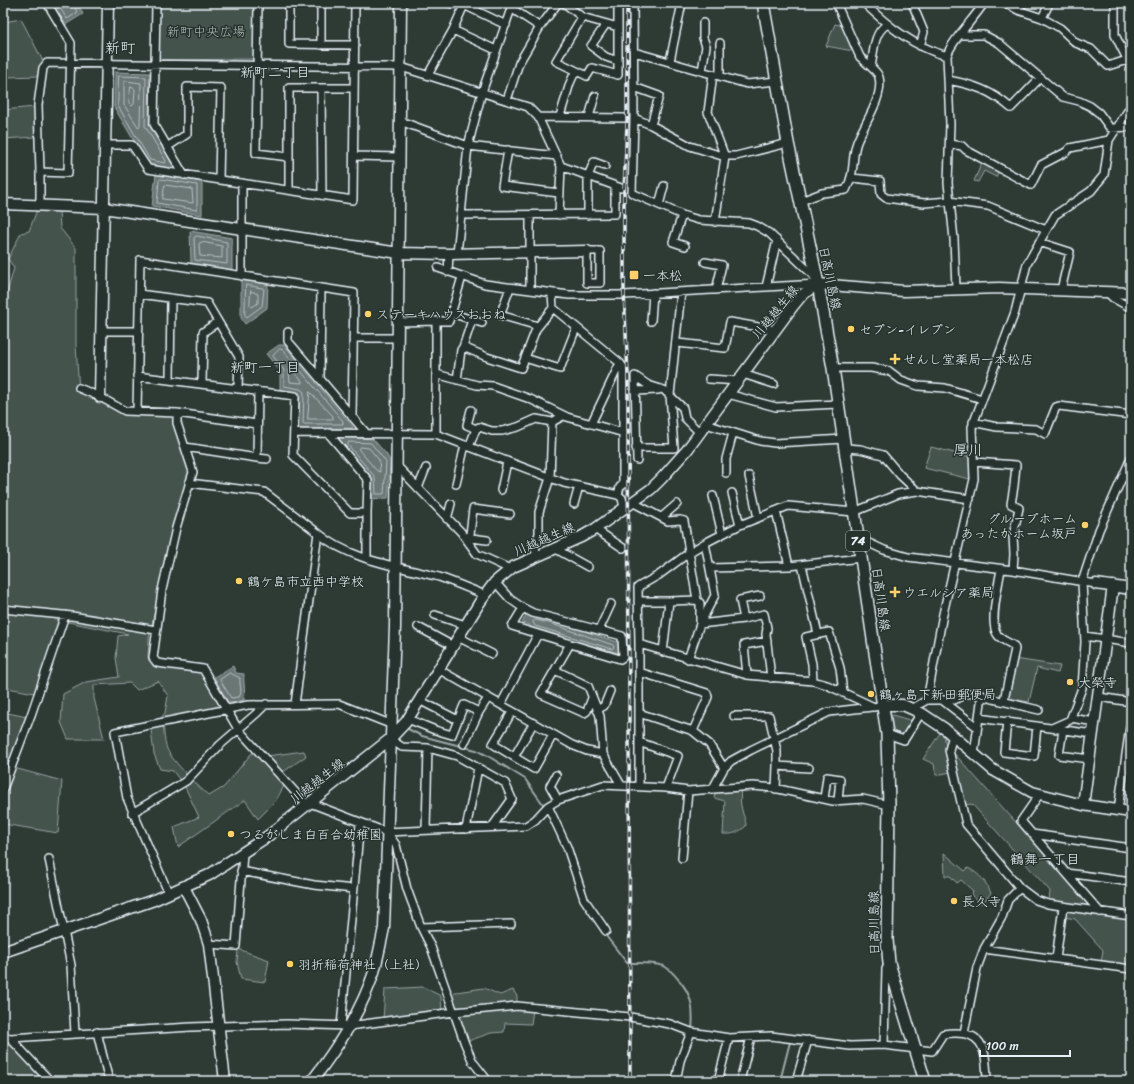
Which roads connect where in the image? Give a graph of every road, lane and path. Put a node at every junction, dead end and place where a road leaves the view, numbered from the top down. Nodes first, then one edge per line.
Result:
1 (47, 3) edge
2 (108, 3) edge
3 (156, 3) edge
4 (258, 3) edge
5 (290, 3) edge
6 (322, 3) edge
7 (355, 3) edge
8 (401, 3) edge
9 (449, 3) edge
10 (558, 3) edge
11 (564, 3) edge
12 (618, 3) edge
13 (633, 3) edge
14 (682, 3) edge
15 (763, 3) edge
16 (836, 3) edge
17 (864, 3) edge
18 (912, 3) edge
19 (984, 3) edge
20 (1005, 3) edge
21 (1022, 3) edge
22 (1044, 3) edge
23 (1115, 3) edge
24 (464, 4) edge
25 (512, 5) edge
26 (1018, 10) junction
27 (582, 17) junction
28 (1042, 18) junction
29 (703, 23) dead end
30 (606, 24) junction
31 (506, 25) junction
32 (886, 25) junction
33 (540, 27) junction
34 (618, 27) junction
35 (453, 30) junction
36 (960, 35) junction
37 (720, 43) dead end
38 (321, 45) junction
39 (355, 45) junction
40 (920, 46) junction
41 (496, 50) junction
42 (634, 52) junction
43 (947, 56) junction
44 (1127, 56) edge
45 (618, 61) junction
46 (670, 61) junction
47 (71, 63) junction
48 (107, 64) junction
49 (156, 65) junction
50 (258, 65) junction
51 (355, 66) junction
52 (401, 67) junction
53 (872, 67) junction
54 (1131, 67) edge
55 (702, 71) junction
56 (575, 72) junction
57 (428, 75) junction
58 (717, 75) junction
59 (1040, 78) junction
60 (948, 80) junction
61 (777, 81) junction
62 (634, 87) junction
63 (322, 88) junction
64 (354, 88) junction
65 (482, 92) junction
66 (595, 96) dead end
67 (507, 100) junction
68 (1131, 106) edge
69 (560, 116) junction
70 (538, 117) junction
71 (589, 117) junction
72 (624, 118) dead end
73 (634, 118) junction
74 (400, 121) junction
75 (652, 125) junction
76 (1131, 127) edge
77 (1115, 129) junction
78 (1109, 140) junction
79 (788, 143) junction
80 (950, 144) junction
81 (105, 145) junction
82 (468, 146) junction
83 (167, 147) junction
84 (508, 150) junction
85 (354, 156) junction
86 (557, 156) junction
87 (289, 157) junction
88 (400, 157) junction
89 (725, 157) junction
90 (561, 166) junction
91 (605, 166) dead end
92 (40, 172) junction
93 (184, 175) junction
94 (588, 176) junction
95 (852, 178) junction
96 (219, 179) junction
97 (242, 183) junction
98 (664, 186) dead end
99 (289, 190) junction
100 (559, 193) junction
101 (322, 195) junction
102 (800, 201) junction
103 (949, 201) junction
104 (3, 204) edge
105 (40, 205) junction
106 (659, 205) junction
107 (104, 208) junction
108 (461, 215) junction
109 (530, 215) junction
110 (559, 215) junction
111 (588, 215) junction
112 (682, 215) junction
113 (715, 222) junction
114 (242, 229) junction
115 (1046, 230) junction
116 (777, 240) junction
117 (1039, 242) junction
118 (685, 246) dead end
119 (587, 251) junction
120 (529, 252) junction
121 (399, 253) junction
122 (453, 254) junction
123 (704, 262) dead end
124 (438, 268) dead end
125 (448, 272) junction
126 (242, 276) junction
127 (462, 277) junction
128 (817, 281) junction
129 (766, 287) junction
130 (320, 288) junction
131 (510, 288) junction
132 (956, 288) junction
133 (530, 290) junction
134 (716, 290) junction
135 (1021, 290) junction
136 (1060, 290) junction
137 (681, 292) junction
138 (1107, 292) junction
139 (552, 293) junction
140 (653, 293) junction
141 (1131, 293) edge
142 (138, 294) junction
143 (171, 299) junction
144 (553, 308) junction
145 (1131, 308) edge
146 (451, 313) junction
147 (472, 320) junction
148 (436, 321) junction
149 (652, 321) dead end
150 (218, 322) junction
151 (398, 322) junction
152 (482, 323) dead end
153 (538, 326) junction
154 (576, 328) junction
155 (776, 330) junction
156 (101, 331) junction
157 (138, 331) junction
158 (288, 332) dead end
159 (353, 338) junction
160 (398, 338) junction
161 (677, 343) junction
162 (463, 347) junction
163 (525, 358) junction
164 (620, 363) junction
165 (833, 368) junction
166 (436, 374) junction
167 (137, 376) junction
168 (740, 378) junction
169 (320, 379) junction
170 (709, 379) dead end
171 (170, 380) junction
172 (457, 380) junction
173 (202, 384) junction
174 (774, 384) dead end
175 (79, 388) dead end
176 (238, 389) junction
177 (664, 390) junction
178 (258, 391) junction
179 (635, 391) junction
180 (728, 394) junction
181 (670, 396) junction
182 (100, 397) junction
183 (982, 399) junction
184 (838, 404) junction
185 (471, 410) dead end
186 (137, 412) junction
187 (177, 413) junction
188 (1131, 415) edge
189 (564, 416) junction
190 (352, 417) junction
191 (552, 422) junction
192 (974, 422) junction
193 (257, 424) junction
194 (592, 424) junction
195 (706, 424) junction
196 (476, 429) junction
197 (396, 432) junction
198 (700, 432) junction
199 (295, 433) junction
200 (328, 433) junction
201 (366, 433) junction
202 (624, 433) junction
203 (733, 433) junction
204 (436, 434) junction
205 (845, 444) junction
206 (467, 446) junction
207 (185, 447) junction
208 (636, 448) junction
209 (674, 448) junction
210 (257, 458) junction
211 (266, 458) dead end
212 (1131, 458) edge
213 (637, 460) dead end
214 (507, 462) junction
215 (974, 462) junction
216 (675, 464) junction
217 (396, 465) junction
218 (426, 468) dead end
219 (726, 473) dead end
220 (1124, 474) junction
221 (749, 476) dead end
222 (550, 478) junction
223 (1131, 480) edge
224 (189, 483) junction
225 (456, 484) dead end
226 (579, 486) junction
227 (418, 488) junction
228 (501, 490) dead end
229 (917, 491) junction
230 (732, 493) dead end
231 (618, 495) junction
232 (713, 496) dead end
233 (970, 499) junction
234 (451, 504) dead end
235 (574, 504) dead end
236 (677, 504) dead end
237 (628, 505) junction
238 (776, 511) junction
239 (854, 512) junction
240 (367, 513) junction
241 (510, 514) dead end
242 (662, 517) junction
243 (758, 518) junction
244 (447, 519) junction
245 (740, 525) junction
246 (595, 529) junction
247 (318, 533) junction
248 (722, 534) junction
249 (858, 538) junction
250 (470, 540) junction
251 (487, 540) dead end
252 (705, 543) junction
253 (554, 548) junction
254 (623, 548) dead end
255 (690, 552) junction
256 (538, 555) junction
257 (367, 558) junction
258 (861, 558) junction
259 (955, 563) junction
260 (802, 565) junction
261 (789, 566) junction
262 (396, 567) junction
263 (588, 567) dead end
264 (710, 568) junction
265 (510, 569) junction
266 (1000, 569) junction
267 (1013, 570) junction
268 (494, 582) junction
269 (1082, 582) junction
270 (1096, 584) joint
271 (1113, 586) junction
272 (1131, 589) edge
273 (485, 594) junction
274 (760, 596) dead end
275 (697, 600) junction
276 (638, 601) junction
277 (669, 601) junction
278 (611, 604) dead end
279 (523, 608) junction
280 (3, 610) edge
281 (65, 615) junction
282 (435, 616) dead end
283 (744, 619) junction
284 (700, 624) junction
285 (465, 625) junction
286 (418, 627) dead end
287 (156, 630) junction
288 (599, 630) junction
289 (538, 634) junction
290 (818, 634) junction
291 (1085, 636) junction
292 (458, 637) junction
293 (1106, 638) junction
294 (767, 641) junction
295 (1131, 643) edge
296 (570, 644) junction
297 (638, 644) junction
298 (453, 646) junction
299 (663, 652) junction
300 (492, 654) dead end
301 (688, 659) junction
302 (438, 669) junction
303 (555, 670) junction
304 (638, 672) junction
305 (747, 674) junction
306 (772, 678) junction
307 (813, 681) junction
308 (610, 691) dead end
309 (843, 693) junction
310 (982, 695) junction
311 (1099, 697) junction
312 (488, 698) junction
313 (592, 698) junction
314 (419, 700) junction
315 (927, 700) junction
316 (942, 700) junction
317 (1004, 700) junction
318 (1131, 702) edge
319 (266, 704) junction
320 (295, 704) junction
321 (501, 704) junction
322 (878, 706) junction
323 (228, 709) junction
324 (597, 710) junction
325 (1039, 710) dead end
326 (917, 711) junction
327 (479, 712) junction
328 (512, 712) junction
329 (638, 713) junction
330 (734, 716) dead end
331 (979, 718) junction
332 (1071, 718) junction
333 (408, 719) junction
334 (458, 720) junction
335 (1131, 720) edge
336 (1007, 721) junction
337 (1095, 722) junction
338 (390, 724) junction
339 (533, 724) junction
340 (1037, 726) junction
341 (977, 727) junction
342 (238, 728) junction
343 (1052, 728) junction
344 (1063, 730) junction
345 (693, 731) junction
346 (887, 734) junction
347 (1093, 734) junction
348 (953, 735) junction
349 (553, 736) junction
350 (390, 740) junction
351 (775, 740) junction
352 (639, 742) junction
353 (464, 744) dead end
354 (428, 748) junction
355 (604, 754) junction
356 (974, 754) junction
357 (514, 756) junction
358 (1090, 759) junction
359 (777, 766) junction
360 (478, 768) junction
361 (724, 768) junction
362 (809, 768) dead end
363 (556, 774) dead end
364 (621, 785) junction
365 (639, 786) junction
366 (666, 788) junction
367 (3, 789) edge
368 (776, 789) junction
369 (712, 790) junction
370 (688, 791) junction
371 (1039, 795) junction
372 (558, 800) junction
373 (824, 800) junction
374 (838, 801) junction
375 (308, 804) junction
376 (888, 805) junction
377 (1083, 805) junction
378 (548, 806) junction
379 (1118, 810) junction
380 (1131, 812) edge
381 (132, 813) junction
382 (360, 823) junction
383 (492, 827) junction
384 (466, 829) junction
385 (426, 830) junction
386 (386, 832) junction
387 (1032, 834) junction
388 (1131, 848) edge
389 (243, 853) junction
390 (682, 858) dead end
391 (49, 859) dead end
392 (241, 870) junction
393 (1067, 873) junction
394 (1131, 882) edge
395 (184, 888) junction
396 (1020, 888) junction
397 (354, 889) junction
398 (168, 894) junction
399 (1064, 907) junction
400 (1100, 912) junction
401 (1131, 916) edge
402 (511, 924) dead end
403 (421, 927) junction
404 (64, 930) junction
405 (606, 931) dead end
406 (209, 944) junction
407 (984, 949) junction
408 (3, 952) edge
409 (1056, 959) junction
410 (889, 963) junction
411 (1131, 969) edge
412 (454, 1012) junction
413 (219, 1026) junction
414 (345, 1026) junction
415 (97, 1032) junction
416 (691, 1032) junction
417 (75, 1033) junction
418 (964, 1033) junction
419 (6, 1037) edge
420 (751, 1037) junction
421 (729, 1038) junction
422 (808, 1040) junction
423 (884, 1045) junction
424 (917, 1050) junction
425 (50, 1081) edge
426 (109, 1081) edge
427 (225, 1081) edge
428 (312, 1081) edge
429 (488, 1081) edge
430 (676, 1081) edge
431 (718, 1081) edge
432 (740, 1081) edge
433 (796, 1081) edge
434 (925, 1081) edge
435 (987, 1081) edge

1 - 47 street
2 - 48 street
3 - 49 street
4 - 50 street
5 - 38 street
6 - 38 street
7 - 39 street
8 - 52 street
9 - 24 street
10 - 33 street
11 - 27 street
12 - 34 street
13 - 42 street
14 - 46 street
15 - 61 main road, 日高川島線 / 74
16 - 53 street
17 - 32 street
18 - 40 street
19 - 36 street
20 - 26 street
21 - 26 street
22 - 28 street
23 - 44 street
24 - 31 street
24 - 35 street
25 - 31 street
25 - 33 street
26 - 28 street
27 - 30 street
27 - 56 street
28 - 44 street
29 - 55 street
30 - 34 street
30 - 45 street
31 - 41 street
32 - 40 street
32 - 53 street
33 - 67 street
34 - 45 street
35 - 41 street
35 - 57 street
36 - 43 street
36 - 59 street
37 - 58 street
38 - 39 street
39 - 51 street
40 - 43 street
41 - 65 street
42 - 46 street
42 - 62 street
43 - 60 street
44 - 54 street
45 - 56 street
46 - 55 street
47 - 48 street
47 - 92 street
47 - 92 street
48 - 49 street
48 - 81 street
49 - 50 street
49 - 83 street
50 - 51 street
50 - 87 street
51 - 52 street
51 - 64 street
52 - 57 street
52 - 74 street
53 - 95 street
55 - 58 street
56 - 69 street
57 - 65 street
58 - 61 street
58 - 89 street
59 - 60 street
59 - 77 street
60 - 80 street
61 - 79 main road, 日高川島線 / 74
62 - 73 street
62 - 75 street
63 - 64 street
63 - 87 street
63 - 101 street
64 - 85 street
65 - 67 street
65 - 82 street
66 - 71 street
67 - 70 street
68 - 77 street
69 - 70 street
69 - 71 street
70 - 86 street
71 - 72 street
73 - 75 street
73 - 106 street
74 - 82 street
74 - 88 street
75 - 89 street
76 - 77 street
77 - 78 street
78 - 80 street
78 - 115 street
79 - 89 street
79 - 102 main road, 日高川島線 / 74
80 - 103 street
81 - 93 street
81 - 107 street
82 - 84 street
82 - 108 street
83 - 93 street
83 - 96 street
84 - 86 street
84 - 100 street
85 - 88 street
85 - 101 street
86 - 90 street
87 - 99 street
88 - 121 street
89 - 113 street
90 - 94 street
90 - 100 street
91 - 94 street
92 - 105 street
93 - 96 street
94 - 111 street
94 - 111 street
95 - 102 street
95 - 103 street
96 - 97 street
97 - 99 street
97 - 114 street
98 - 106 street
99 - 101 street
100 - 110 street
102 - 128 main road, 日高川島線 / 74
103 - 115 street
103 - 132 street
104 - 105 street
105 - 107 street
106 - 112 street
107 - 114 street
107 - 156 street
108 - 109 street
108 - 122 street
109 - 110 street
109 - 120 street
110 - 111 street
112 - 113 street
112 - 118 street
113 - 116 street
114 - 121 street
114 - 126 street
115 - 117 street
116 - 128 street
116 - 129 street
117 - 135 street
117 - 136 street
119 - 119 street
119 - 120 street
120 - 122 street
120 - 133 street
121 - 122 street
121 - 151 street
122 - 125 street
123 - 134 street
124 - 125 street
125 - 127 street
126 - 130 street
126 - 142 street
127 - 131 street
127 - 146 street
128 - 129 street
128 - 132 street, 川越越生線
128 - 155 street, 川越越生線
128 - 165 main road, 日高川島線 / 74
129 - 134 street
130 - 159 street
130 - 169 street
131 - 133 street
131 - 153 street
132 - 135 street, 川越越生線
133 - 139 street
134 - 137 street
135 - 136 street, 川越越生線
135 - 183 street
136 - 138 street, 川越越生線
137 - 140 street
137 - 161 street
138 - 141 street, 川越越生線
138 - 145 street
139 - 140 street
139 - 144 street
140 - 149 street
142 - 143 street
142 - 157 street
143 - 150 street
143 - 171 street
144 - 153 street
144 - 154 street
146 - 147 street
146 - 148 street
147 - 152 street
147 - 162 street
148 - 151 street
148 - 166 street
150 - 173 street
150 - 176 street
151 - 160 street
153 - 163 street
154 - 163 street
154 - 164 street
155 - 161 street
155 - 168 street, 川越越生線
156 - 157 street
156 - 182 street
157 - 167 street
158 - 169 street
159 - 160 street
159 - 190 street
160 - 197 street
161 - 181 street
162 - 163 street
162 - 172 street
164 - 194 street
164 - 202 street
165 - 183 street
165 - 184 main road, 日高川島線 / 74
166 - 172 street
166 - 204 street
167 - 171 street
167 - 186 street
168 - 170 street
168 - 174 street
168 - 180 street, 川越越生線
169 - 190 street
171 - 173 street
172 - 189 street
173 - 176 street
175 - 182 street
176 - 178 street
177 - 179 street
177 - 179 street
177 - 181 street
178 - 193 street
178 - 199 street
179 - 208 street
180 - 184 street
180 - 195 street, 川越越生線
181 - 198 street
181 - 209 street
182 - 186 street
183 - 192 street
184 - 205 main road, 日高川島線 / 74
185 - 196 street
186 - 187 street
187 - 193 street
187 - 207 street
188 - 192 street
189 - 191 street
189 - 194 street
190 - 201 street
191 - 196 street
191 - 222 street
192 - 215 street
193 - 210 street
194 - 202 street
195 - 198 street, 川越越生線
195 - 203 street
196 - 206 street
197 - 201 street
197 - 204 street
197 - 217 street
198 - 216 street, 川越越生線
199 - 200 street
199 - 240 street
200 - 201 street
200 - 240 street
202 - 231 street
203 - 205 street
203 - 219 street
204 - 206 street
205 - 229 street
205 - 239 main road, 日高川島線 / 74
206 - 214 street
206 - 225 street
207 - 210 street
207 - 224 street
208 - 209 street
208 - 213 street
209 - 216 street
210 - 211 street
212 - 220 street
214 - 222 street
214 - 228 street
215 - 233 street
215 - 267 street
216 - 237 street, 川越越生線
217 - 227 street
217 - 262 street
218 - 227 street
220 - 223 street
220 - 269 street
221 - 243 street
222 - 226 street
222 - 256 street
224 - 247 street
224 - 287 street
226 - 231 street
226 - 235 street
227 - 244 street
229 - 233 street
229 - 239 street
230 - 245 street
231 - 237 street
232 - 248 street
233 - 259 street
234 - 244 street
236 - 242 street
237 - 242 street
237 - 246 street, 川越越生線
238 - 239 street
238 - 243 street
238 - 261 street
239 - 249 main road, 日高川島線 / 74
240 - 257 street
241 - 250 street
242 - 255 street
243 - 245 street
244 - 250 street
245 - 248 street
246 - 253 street, 川越越生線
246 - 254 street
247 - 257 street
247 - 320 street
248 - 252 street
249 - 258 main road, 日高川島線 / 74
249 - 259 street
250 - 251 street
250 - 265 street
252 - 255 street
252 - 264 street
253 - 256 street, 川越越生線
253 - 263 street
255 - 275 street
255 - 276 street
256 - 265 street, 川越越生線
257 - 262 street
258 - 260 street
258 - 322 main road, 日高川島線 / 74
259 - 266 street
259 - 315 street
260 - 261 street
260 - 290 street
261 - 264 street
262 - 273 street
262 - 338 street
264 - 284 street
265 - 268 street, 川越越生線
266 - 267 street
266 - 317 street
267 - 269 street
268 - 273 street, 川越越生線
268 - 279 street
269 - 270 street
269 - 291 street
270 - 271 street
271 - 272 street
271 - 293 street
273 - 285 street, 川越越生線
274 - 283 street
275 - 277 street
275 - 284 street
276 - 277 street
276 - 297 street
277 - 299 street
278 - 288 street
279 - 288 street
279 - 289 street
280 - 281 street
281 - 287 street
281 - 367 street
282 - 285 street
283 - 284 street
283 - 294 street
284 - 301 street
285 - 292 street, 川越越生線
286 - 298 street
287 - 323 street
288 - 296 street
289 - 296 street
289 - 321 street
290 - 307 street
290 - 309 street
291 - 293 street
291 - 332 street
292 - 298 street, 川越越生線
292 - 300 street
293 - 295 street
293 - 311 street
294 - 305 street
294 - 306 street
296 - 303 street
297 - 299 street
297 - 304 street
298 - 302 street, 川越越生線
299 - 301 street
301 - 305 street
302 - 312 street
302 - 314 street, 川越越生線
303 - 313 street
303 - 313 street
304 - 329 street
304 - 345 street
305 - 306 street
306 - 307 street
307 - 309 street
308 - 324 street
309 - 322 street
310 - 316 street
310 - 317 street
310 - 331 street
311 - 318 street
311 - 337 street
312 - 321 street
312 - 327 street
313 - 324 street
314 - 333 street, 川越越生線
314 - 334 street
315 - 316 street
315 - 326 street
316 - 341 street
317 - 325 street
319 - 320 street
319 - 323 street
319 - 342 street
320 - 338 street
321 - 328 street
322 - 326 street
322 - 346 main road, 日高川島線 / 74
322 - 351 street
323 - 342 street
323 - 381 street
324 - 355 street
326 - 346 street
326 - 348 street
327 - 334 street
327 - 353 street
328 - 339 street
328 - 357 street
329 - 345 street
329 - 352 street
330 - 351 street
331 - 336 street
331 - 341 street
332 - 337 street
332 - 343 street
333 - 334 street
333 - 350 street, 川越越生線
335 - 379 street
336 - 340 street
336 - 340 street
337 - 347 street
338 - 350 street
339 - 349 street
339 - 357 street
340 - 343 street
341 - 356 street
342 - 375 street
342 - 381 street
343 - 344 street
344 - 347 street
344 - 358 street
345 - 361 street
346 - 376 main road, 日高川島線 / 74
347 - 358 street
348 - 356 street
348 - 396 street
349 - 355 street
349 - 357 street
350 - 354 street
350 - 375 street, 川越越生線
350 - 386 street
351 - 359 street
351 - 361 street
352 - 365 street
352 - 366 street
354 - 360 street
354 - 385 street
355 - 364 street
356 - 371 street
358 - 377 street
359 - 362 street
359 - 368 street
360 - 383 street
360 - 384 street
361 - 369 street
363 - 372 street
364 - 365 street
364 - 372 street
365 - 366 street
366 - 370 street
368 - 369 street
368 - 373 street
369 - 370 street
370 - 390 street
371 - 377 street
371 - 387 street
372 - 378 street
373 - 374 street
373 - 374 street
374 - 376 street
375 - 382 street
375 - 389 street, 川越越生線
376 - 410 main road, 日高川島線 / 74
377 - 379 street
378 - 383 street
378 - 405 street
379 - 380 street
381 - 398 street
382 - 386 street
382 - 397 street
383 - 384 street
384 - 385 street
385 - 386 street
386 - 403 street
386 - 414 street
387 - 388 street
387 - 393 street
389 - 392 street
389 - 395 street, 川越越生線
391 - 404 street
392 - 397 street
392 - 406 street
393 - 394 street
393 - 400 street
395 - 398 street, 川越越生線
395 - 406 street
396 - 399 street
396 - 407 street
397 - 414 street
398 - 404 street, 川越越生線
399 - 400 street
399 - 409 street
400 - 401 street
402 - 403 street
403 - 412 street
404 - 408 street, 川越越生線
404 - 417 street
406 - 413 street
407 - 409 street
407 - 418 street
409 - 411 street
410 - 423 street
410 - 424 main road, 日高川島線 / 74
412 - 414 street
412 - 416 street
412 - 429 street
413 - 414 street
413 - 415 street
413 - 427 street
414 - 428 street
415 - 417 street
415 - 426 street
416 - 421 street
416 - 430 street
417 - 419 street
418 - 424 street
418 - 435 street
419 - 425 street
420 - 421 street
420 - 422 street
420 - 432 street
421 - 431 street
422 - 423 street
422 - 433 street
423 - 424 street
424 - 434 main road, 日高川島線 / 74

